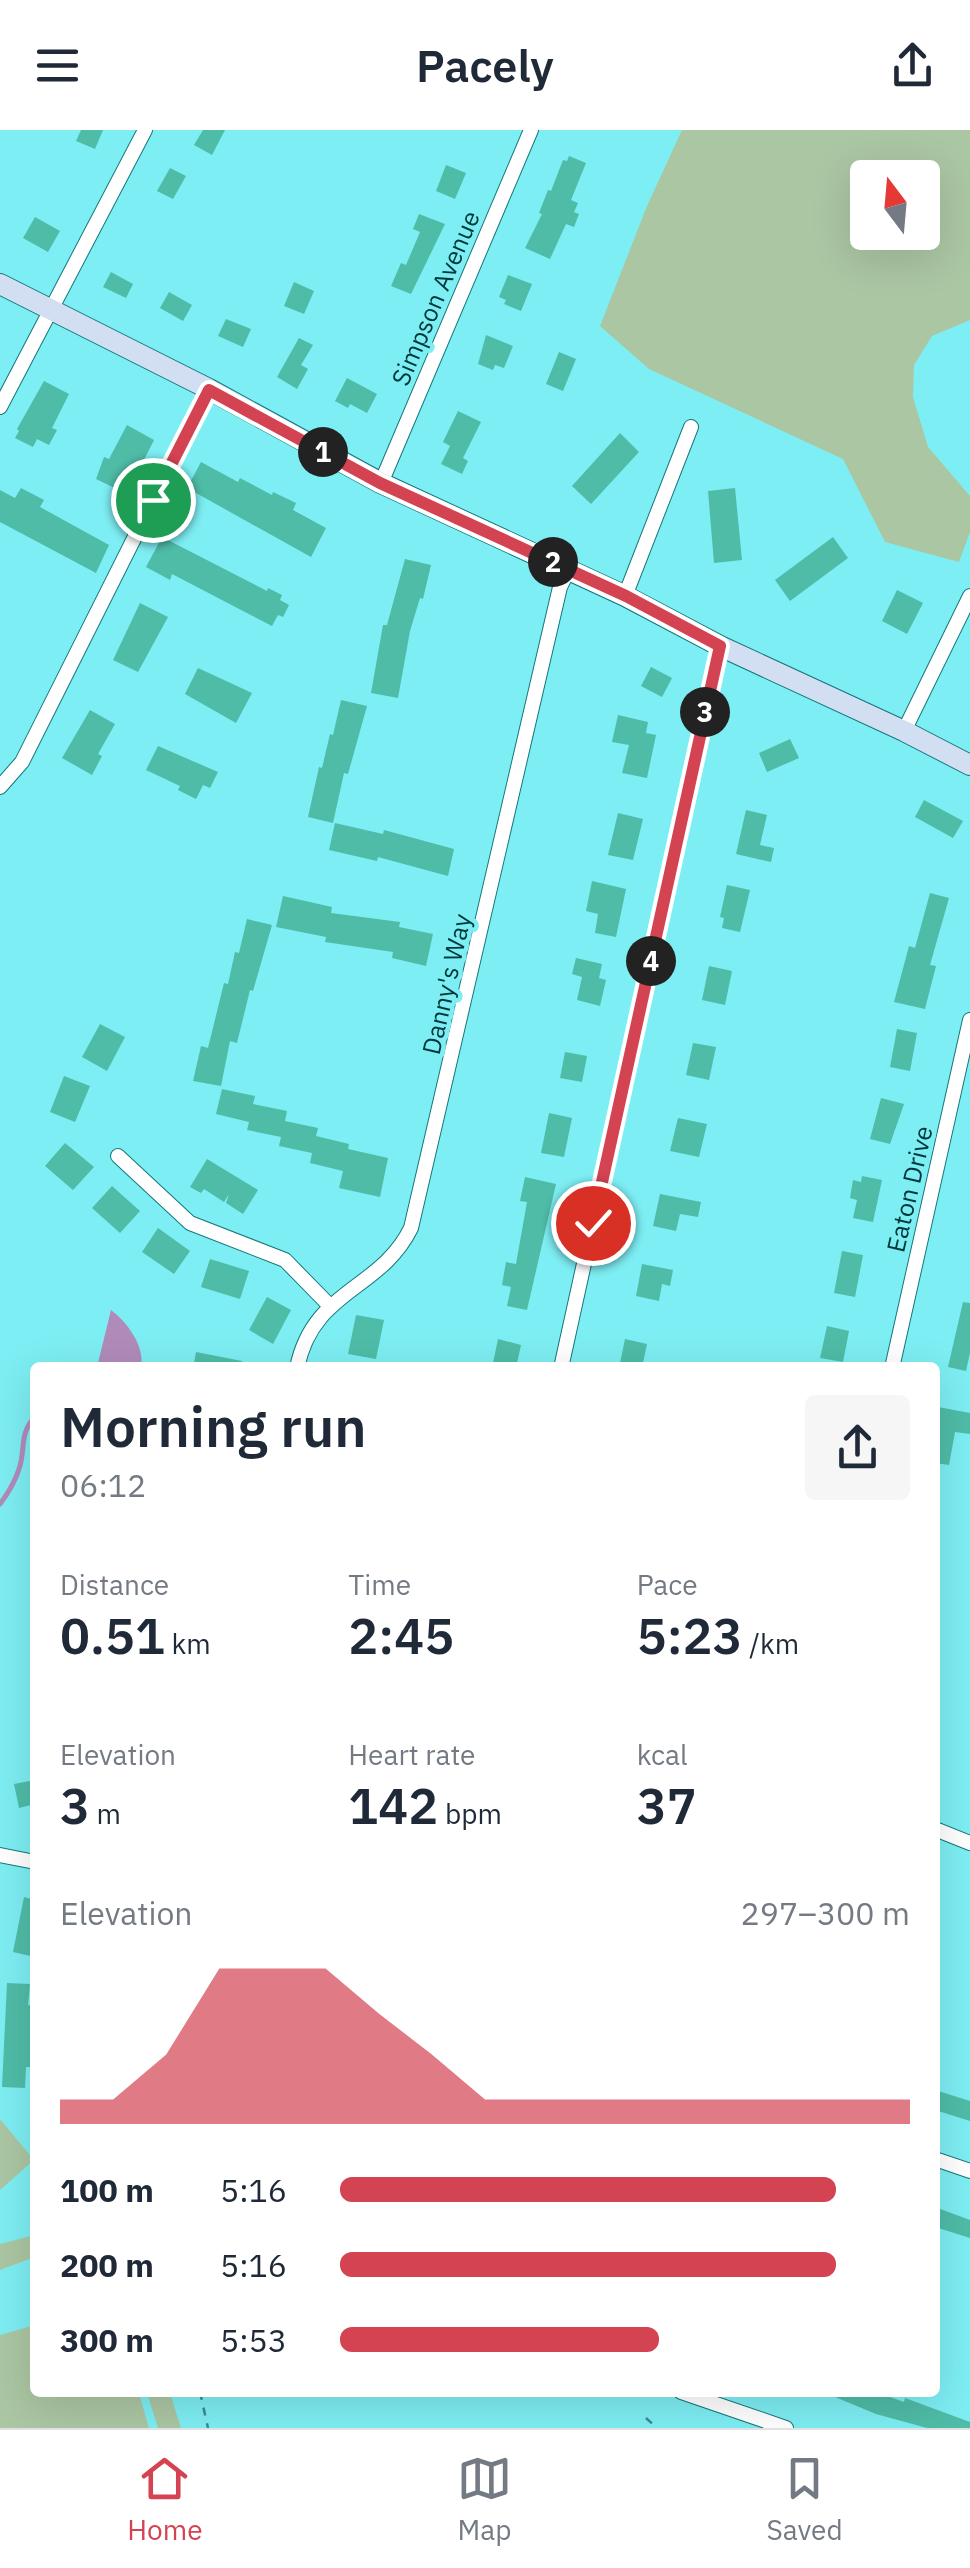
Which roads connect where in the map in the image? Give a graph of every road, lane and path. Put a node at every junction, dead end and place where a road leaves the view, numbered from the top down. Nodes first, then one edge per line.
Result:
1 (146, 130) edge
2 (532, 130) edge
3 (0, 284) edge
4 (51, 311) junction
5 (209, 390) junction
6 (0, 407) edge
7 (691, 427) dead end
8 (380, 483) junction
9 (569, 569) junction
10 (626, 596) junction
11 (970, 596) edge
12 (720, 646) junction
13 (904, 731) junction
14 (970, 765) edge
15 (0, 786) edge
16 (970, 1020) edge
17 (118, 1156) dead end
18 (329, 1305) junction
19 (298, 1362) edge
20 (562, 1362) edge
21 (893, 1362) edge
22 (940, 1831) edge
23 (970, 1842) edge
24 (0, 1854) edge
25 (30, 1861) edge
26 (940, 2162) edge
27 (970, 2171) edge
28 (201, 2397) edge
29 (696, 2397) edge
30 (646, 2418) dead end
31 (208, 2428) edge
32 (657, 2428) edge
33 (786, 2428) edge

1 - 4 street
2 - 8 street, Simpson Avenue
3 - 4 street
4 - 5 street
4 - 6 street
5 - 8 street
5 - 15 street
7 - 10 street
8 - 9 street
9 - 10 street
9 - 18 street, Danny's Way
10 - 12 street
11 - 13 street
12 - 13 street
12 - 20 street
13 - 14 street
16 - 21 street, Eaton Drive
17 - 18 street
18 - 19 street, Danny's Way
22 - 23 street
24 - 25 street
26 - 27 street
28 - 31 path
29 - 33 street
30 - 32 path

